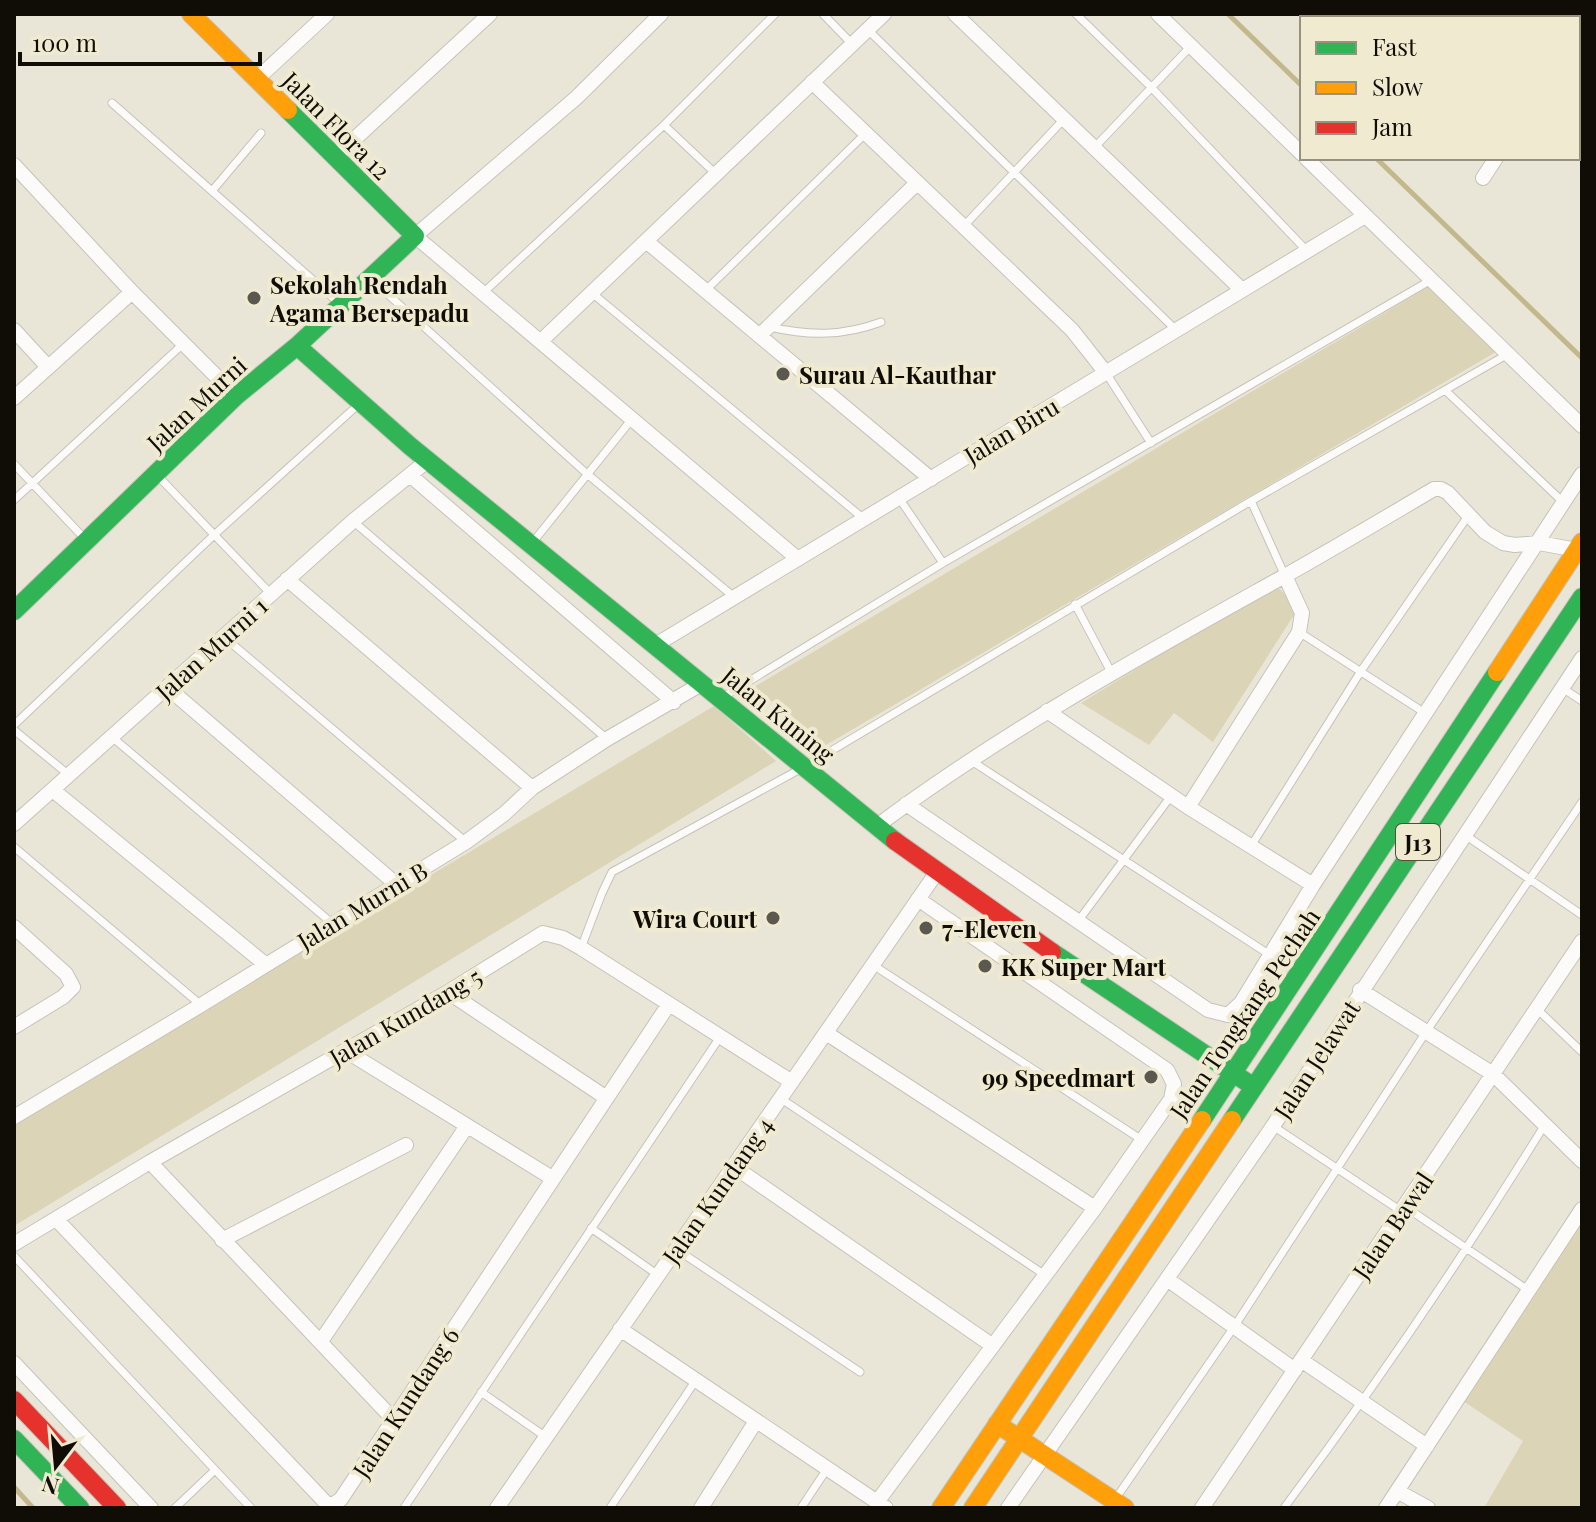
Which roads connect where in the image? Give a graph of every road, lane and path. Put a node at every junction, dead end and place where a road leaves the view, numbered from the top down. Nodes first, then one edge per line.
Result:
1 (191, 14) edge
2 (327, 14) edge
3 (490, 14) edge
4 (661, 14) edge
5 (775, 14) edge
6 (823, 14) edge
7 (884, 14) edge
8 (955, 14) edge
9 (1076, 14) edge
10 (1158, 14) edge
11 (867, 30) junction
12 (852, 44) junction
13 (1191, 46) junction
14 (257, 79) junction
15 (812, 82) junction
16 (1150, 86) junction
17 (112, 103) dead end
18 (1064, 119) junction
19 (664, 125) junction
20 (261, 133) dead end
21 (866, 133) junction
22 (1094, 148) junction
23 (1300, 152) edge
24 (335, 157) junction
25 (1308, 160) edge
26 (1495, 160) edge
27 (14, 165) edge
28 (716, 174) junction
29 (1013, 175) junction
30 (1483, 178) dead end
31 (917, 183) junction
32 (212, 191) junction
33 (1365, 216) junction
34 (963, 227) junction
35 (415, 236) junction
36 (646, 241) junction
37 (1307, 251) junction
38 (370, 278) junction
39 (1431, 280) junction
40 (706, 290) junction
41 (1242, 290) junction
42 (132, 292) junction
43 (484, 292) junction
44 (592, 292) junction
45 (341, 305) junction
46 (881, 322) dead end
47 (14, 330) edge
48 (1176, 330) junction
49 (764, 331) junction
50 (541, 341) junction
51 (185, 342) junction
52 (297, 346) junction
53 (1508, 354) junction
54 (48, 367) junction
55 (1106, 373) junction
56 (1446, 391) junction
57 (236, 396) junction
58 (14, 398) edge
59 (359, 404) junction
60 (632, 419) junction
61 (1582, 426) edge
62 (1151, 443) junction
63 (427, 461) junction
64 (14, 464) edge
65 (586, 473) junction
66 (155, 474) junction
67 (1582, 474) edge
68 (411, 476) junction
69 (931, 479) junction
70 (32, 483) junction
71 (899, 498) junction
72 (14, 500) edge
73 (1251, 501) junction
74 (1564, 503) junction
75 (1468, 516) junction
76 (864, 519) junction
77 (353, 521) junction
78 (214, 535) junction
79 (86, 540) junction
80 (1539, 543) junction
81 (532, 544) junction
82 (1579, 546) edge
83 (798, 559) junction
84 (943, 563) junction
85 (1285, 576) junction
86 (287, 579) junction
87 (271, 594) junction
88 (734, 597) junction
89 (1582, 597) edge
90 (1075, 604) junction
91 (14, 611) edge
92 (1299, 632) junction
93 (224, 637) junction
94 (657, 644) junction
95 (1582, 658) edge
96 (1361, 671) junction
97 (1111, 672) junction
98 (703, 683) junction
99 (1561, 687) junction
100 (168, 688) junction
101 (722, 698) junction
102 (1582, 701) edge
103 (674, 702) junction
104 (1047, 711) junction
105 (1427, 714) junction
106 (14, 728) edge
107 (112, 737) junction
108 (607, 739) junction
109 (969, 759) junction
110 (804, 767) junction
111 (69, 775) junction
112 (532, 788) junction
113 (54, 791) junction
114 (1171, 796) junction
115 (1582, 802) edge
116 (906, 804) junction
117 (1188, 807) junction
118 (14, 824) edge
119 (877, 826) junction
120 (1464, 835) junction
121 (466, 842) junction
122 (1251, 846) junction
123 (14, 847) edge
124 (1123, 860) junction
125 (937, 872) junction
126 (1528, 878) junction
127 (396, 884) junction
128 (1313, 885) junction
129 (918, 899) junction
130 (1582, 915) edge
131 (1079, 920) junction
132 (333, 924) junction
133 (14, 927) edge
134 (1581, 946) edge
135 (581, 948) junction
136 (1270, 955) junction
137 (265, 964) junction
138 (873, 965) junction
139 (1360, 990) junction
140 (448, 992) junction
141 (669, 1004) junction
142 (201, 1005) junction
143 (1537, 1008) junction
144 (14, 1027) edge
145 (1426, 1032) junction
146 (826, 1033) junction
147 (720, 1037) junction
148 (346, 1051) junction
149 (1582, 1052) edge
150 (1234, 1073) junction
151 (1493, 1074) junction
152 (792, 1082) junction
153 (1254, 1087) junction
154 (605, 1097) junction
155 (780, 1098) junction
156 (14, 1117) edge
157 (467, 1126) junction
158 (1273, 1126) junction
159 (1544, 1126) junction
160 (1142, 1140) junction
161 (406, 1145) dead end
162 (1582, 1161) edge
163 (150, 1162) junction
164 (733, 1166) junction
165 (1337, 1168) junction
166 (552, 1178) junction
167 (1095, 1208) junction
168 (1402, 1209) junction
169 (1582, 1209) edge
170 (56, 1219) junction
171 (591, 1228) junction
172 (222, 1240) junction
173 (14, 1244) edge
174 (676, 1249) junction
175 (1467, 1249) junction
176 (14, 1256) edge
177 (658, 1275) junction
178 (1046, 1275) junction
179 (1167, 1279) junction
180 (1528, 1290) junction
181 (1234, 1327) junction
182 (620, 1329) junction
183 (321, 1341) junction
184 (993, 1346) junction
185 (14, 1363) edge
186 (1298, 1365) junction
187 (860, 1372) dead end
188 (696, 1380) junction
189 (481, 1392) junction
190 (1363, 1402) junction
191 (16, 1407) edge
192 (393, 1419) junction
193 (756, 1421) junction
194 (997, 1424) junction
195 (546, 1437) junction
196 (14, 1439) edge
197 (1019, 1439) junction
198 (1427, 1446) junction
199 (14, 1450) edge
200 (1045, 1457) junction
201 (36, 1461) junction
202 (827, 1469) junction
203 (215, 1470) junction
204 (1397, 1491) junction
205 (1119, 1504) edge
206 (881, 1505) edge
207 (80, 1508) edge
208 (117, 1508) edge
209 (151, 1508) edge
210 (175, 1508) edge
211 (251, 1508) edge
212 (404, 1508) edge
213 (497, 1508) edge
214 (610, 1508) edge
215 (701, 1508) edge
216 (801, 1508) edge
217 (941, 1508) edge
218 (973, 1508) edge
219 (1008, 1508) edge
220 (1202, 1508) edge
221 (1284, 1508) edge
222 (1386, 1508) edge
223 (1428, 1508) edge

1 - 14 main road, Jalan Flora 12
2 - 14 street
3 - 24 street
4 - 35 street
5 - 19 lane
6 - 12 lane
7 - 11 street
8 - 18 street
9 - 16 lane
10 - 13 street
11 - 12 street
11 - 29 lane
12 - 15 street
13 - 16 lane
13 - 23 street
14 - 24 main road, Jalan Flora 12
15 - 21 street
15 - 28 street
16 - 22 lane
16 - 37 lane
17 - 32 lane
18 - 22 street
18 - 29 lane
19 - 28 lane
19 - 43 lane
20 - 32 lane
21 - 31 street
21 - 40 lane
22 - 41 street
24 - 35 main road, Jalan Flora 12
25 - 33 street
26 - 30 street
27 - 42 street
28 - 36 street
29 - 34 lane
29 - 48 lane
31 - 34 street
31 - 49 street
32 - 45 lane
33 - 37 street, Jalan Biru
33 - 39 street
34 - 55 street
35 - 38 main road, Jalan Murni
35 - 43 street
36 - 40 street
36 - 44 street
37 - 41 street, Jalan Biru
38 - 45 main road, Jalan Murni
38 - 65 lane
39 - 53 street
39 - 62 lane
40 - 49 street
41 - 48 street, Jalan Biru
42 - 51 street
42 - 54 street
43 - 50 street
44 - 50 street
44 - 76 lane
45 - 52 main road, Jalan Murni
46 - 49 lane
47 - 54 street
48 - 55 street, Jalan Biru
49 - 69 street
50 - 60 street
51 - 57 street
51 - 70 lane
52 - 57 main road, Jalan Murni
52 - 59 main road, Jalan Kuning
53 - 56 lane
53 - 61 street
54 - 58 street
55 - 62 lane
55 - 69 street, Jalan Biru
56 - 73 lane
56 - 74 lane
57 - 66 main road, Jalan Murni
59 - 63 main road, Jalan Kuning
59 - 78 lane
60 - 65 lane
60 - 83 street
62 - 84 lane
63 - 68 street, Jalan Murni 1
63 - 81 main road, Jalan Kuning
64 - 70 lane
65 - 81 lane
65 - 88 lane
66 - 78 lane
66 - 79 main road, Jalan Murni
67 - 74 street
68 - 77 street, Jalan Murni 1
68 - 103 street
69 - 71 street, Jalan Biru
70 - 72 lane
70 - 79 lane
71 - 76 street, Jalan Biru
71 - 84 lane
73 - 85 lane
73 - 90 lane
74 - 80 street
75 - 80 street
75 - 85 street
75 - 96 lane
76 - 83 street, Jalan Biru
77 - 86 street, Jalan Murni 1
77 - 108 lane
78 - 87 lane
78 - 106 lane
79 - 91 main road, Jalan Murni
80 - 82 street
80 - 105 street
81 - 94 main road, Jalan Kuning
82 - 150 main road, Jalan Tongkang Pechah / J13
83 - 88 street, Jalan Biru
84 - 101 lane
85 - 92 street
85 - 97 street
86 - 87 street, Jalan Murni 1
86 - 112 street
87 - 93 street, Jalan Murni 1
88 - 94 street, Jalan Biru
89 - 153 main road, Jalan Tongkang Pechah / J13
90 - 97 lane
90 - 110 lane
92 - 96 lane
92 - 117 street
93 - 100 street, Jalan Murni 1
93 - 121 lane
94 - 98 main road, Jalan Kuning
95 - 99 street, Jalan Jelawat
96 - 105 lane
96 - 122 lane
97 - 104 street
98 - 101 main road, Jalan Kuning
98 - 103 street, Jalan Murni B
99 - 102 lane
99 - 120 street, Jalan Jelawat
100 - 107 street, Jalan Murni 1
100 - 127 street
101 - 110 main road, Jalan Kuning
103 - 108 street, Jalan Murni B
104 - 109 street
104 - 114 street
105 - 128 street
106 - 111 lane
107 - 111 street, Jalan Murni 1
107 - 132 lane
108 - 112 street, Jalan Murni B
109 - 116 street
109 - 124 lane
110 - 119 main road, Jalan Kuning
110 - 135 lane
111 - 113 street, Jalan Murni 1
112 - 121 street, Jalan Murni B
113 - 118 street, Jalan Murni 1
113 - 137 street
114 - 117 street
114 - 124 lane
115 - 126 lane
116 - 119 street
116 - 131 street
117 - 122 street
119 - 125 main road, Jalan Kuning
120 - 126 lane
120 - 139 street, Jalan Jelawat
121 - 127 street, Jalan Murni B
122 - 128 street
123 - 142 lane
124 - 131 lane
124 - 136 lane
125 - 129 street, Jalan Kundang 4
125 - 150 main road, Jalan Kuning
126 - 130 lane
126 - 145 lane
127 - 132 street, Jalan Murni B
128 - 136 street
129 - 138 street, Jalan Kundang 4
129 - 160 street
131 - 136 street
132 - 137 street, Jalan Murni B
133 - 144 street
134 - 143 street, Jalan Bawal
135 - 140 street, Jalan Kundang 5
135 - 141 street, Jalan Kundang 5
137 - 142 street, Jalan Murni B
138 - 146 street, Jalan Kundang 4
138 - 160 lane
139 - 145 street
139 - 158 street, Jalan Jelawat
140 - 148 street, Jalan Kundang 5
140 - 154 street
141 - 147 street, Jalan Kundang 5
141 - 154 street, Jalan Kundang 6
142 - 156 street, Jalan Murni B
143 - 149 lane
143 - 151 street, Jalan Bawal
145 - 151 street
145 - 165 lane
146 - 152 street, Jalan Kundang 4
146 - 167 street
147 - 152 street, Jalan Kundang 5
147 - 171 lane
148 - 157 street
148 - 163 street, Jalan Kundang 5
150 - 153 main road, Jalan Kuning
150 - 194 main road, Jalan Tongkang Pechah / J13
151 - 159 street
151 - 168 street, Jalan Bawal
152 - 155 street, Jalan Kundang 4
153 - 197 main road, Jalan Tongkang Pechah / J13
154 - 166 street, Jalan Kundang 6
155 - 164 street, Jalan Kundang 4
155 - 178 lane
157 - 166 street
157 - 183 street
158 - 165 lane
158 - 179 street, Jalan Jelawat
159 - 162 street
159 - 175 lane
160 - 167 street
161 - 172 street
163 - 170 street, Jalan Kundang 5
163 - 172 street
164 - 174 street, Jalan Kundang 4
164 - 184 street
165 - 168 lane
165 - 181 lane
166 - 192 street, Jalan Kundang 6
167 - 178 street
168 - 175 lane
168 - 186 street, Jalan Bawal
169 - 180 street
170 - 173 street, Jalan Kundang 5
170 - 192 street, Jalan Kundang 6
171 - 177 lane
171 - 189 lane
172 - 183 street
174 - 177 street, Jalan Kundang 4
174 - 187 lane
175 - 180 lane
175 - 190 lane
176 - 203 lane
177 - 182 street, Jalan Kundang 4
178 - 184 street
179 - 181 street
179 - 200 street, Jalan Jelawat
180 - 198 street
181 - 186 street
181 - 205 lane
182 - 188 street
182 - 195 street, Jalan Kundang 4
183 - 192 street
184 - 206 street
185 - 209 street
186 - 190 street
186 - 220 street, Jalan Bawal
188 - 193 street
188 - 214 lane
189 - 195 lane
189 - 212 lane
190 - 198 street
190 - 221 lane
191 - 208 main road
193 - 202 street
193 - 215 street
194 - 197 main road
194 - 217 main road, Jalan Tongkang Pechah / J13
195 - 213 street, Jalan Kundang 4
196 - 201 main road
197 - 200 main road
197 - 218 main road, Jalan Tongkang Pechah / J13
198 - 204 street
199 - 201 main road
200 - 205 main road
200 - 219 street, Jalan Jelawat
201 - 207 main road
202 - 206 street
202 - 216 lane
203 - 210 lane
203 - 211 lane
204 - 222 street
204 - 223 street

